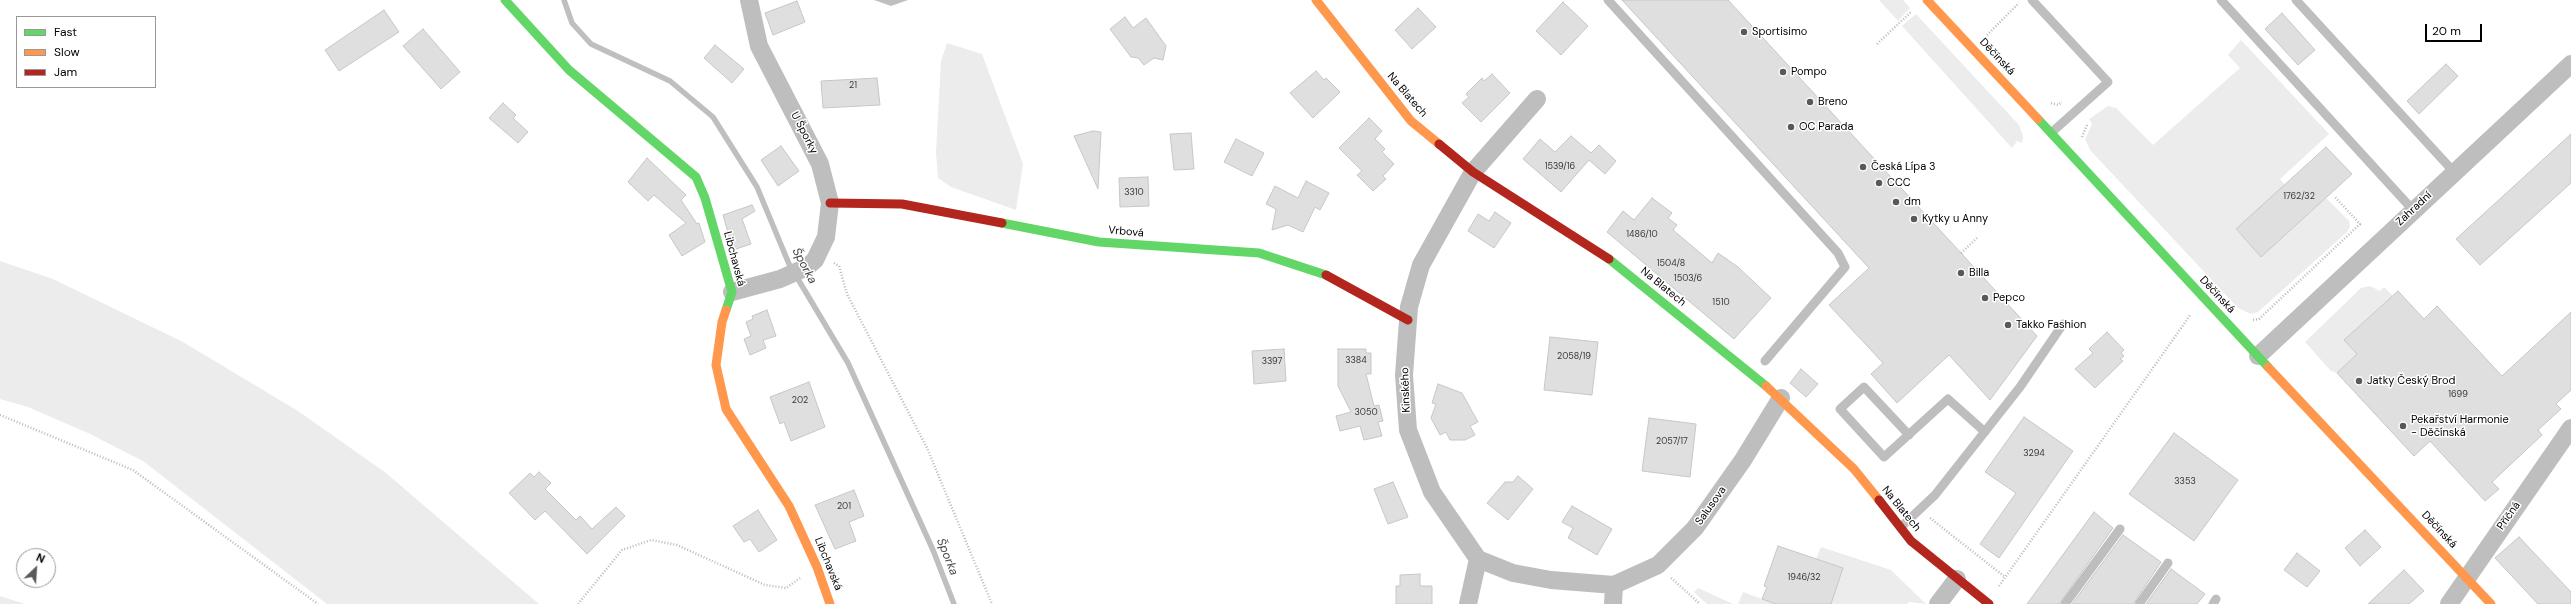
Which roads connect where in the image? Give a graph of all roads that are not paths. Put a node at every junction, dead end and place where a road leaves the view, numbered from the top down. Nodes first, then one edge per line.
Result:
1 (505, 0) edge
2 (750, 0) edge
3 (1316, 0) edge
4 (1608, 0) edge
5 (1927, 0) edge
6 (2032, 0) edge
7 (2221, 0) edge
8 (2296, 0) edge
9 (2571, 64) edge
10 (1537, 99) dead end
11 (2051, 133) junction
12 (1473, 172) junction
13 (2454, 172) junction
14 (830, 203) junction
15 (2413, 210) junction
16 (732, 292) junction
17 (1408, 320) junction
18 (2063, 324) dead end
19 (2258, 356) junction
20 (1765, 361) dead end
21 (1780, 398) junction
22 (2571, 428) edge
23 (1985, 432) junction
24 (1909, 435) junction
25 (1901, 527) junction
26 (2120, 528) dead end
27 (1478, 559) junction
28 (2168, 563) dead end
29 (2467, 577) junction
30 (1957, 579) junction
31 (1614, 585) junction
32 (830, 604) edge
33 (1468, 604) edge
34 (1613, 604) edge
35 (1938, 604) edge
36 (1989, 604) edge
37 (2065, 604) edge
38 (2140, 604) edge
39 (2449, 604) edge
40 (2492, 604) edge

1 - 16 street, Libchavská
2 - 14 street, U Šporky
3 - 12 street, Na Blatech
4 - 20 lane
5 - 11 street, Děčínská
6 - 11 lane
7 - 15 lane
8 - 13 lane
9 - 13 street, Zahradní
10 - 12 street, Kinského
11 - 19 street, Děčínská
12 - 17 street, Kinského
12 - 21 street, Na Blatech
13 - 15 street, Zahradní
14 - 16 street, U Šporky
14 - 17 street, Vrbová
15 - 19 street, Zahradní
16 - 32 street, Libchavská
17 - 27 street, Kinského
18 - 23 lane
19 - 29 street, Děčínská
21 - 25 street, Na Blatech
21 - 31 street, Salusova
22 - 29 street, Příčná
23 - 24 lane
23 - 25 lane
24 - 24 lane
25 - 30 street, Na Blatech
26 - 37 lane
27 - 31 street, Salusova
27 - 33 street
28 - 38 lane
29 - 39 street, Příčná
29 - 40 street, Děčínská
30 - 35 street
30 - 36 street, Na Blatech
31 - 34 street

